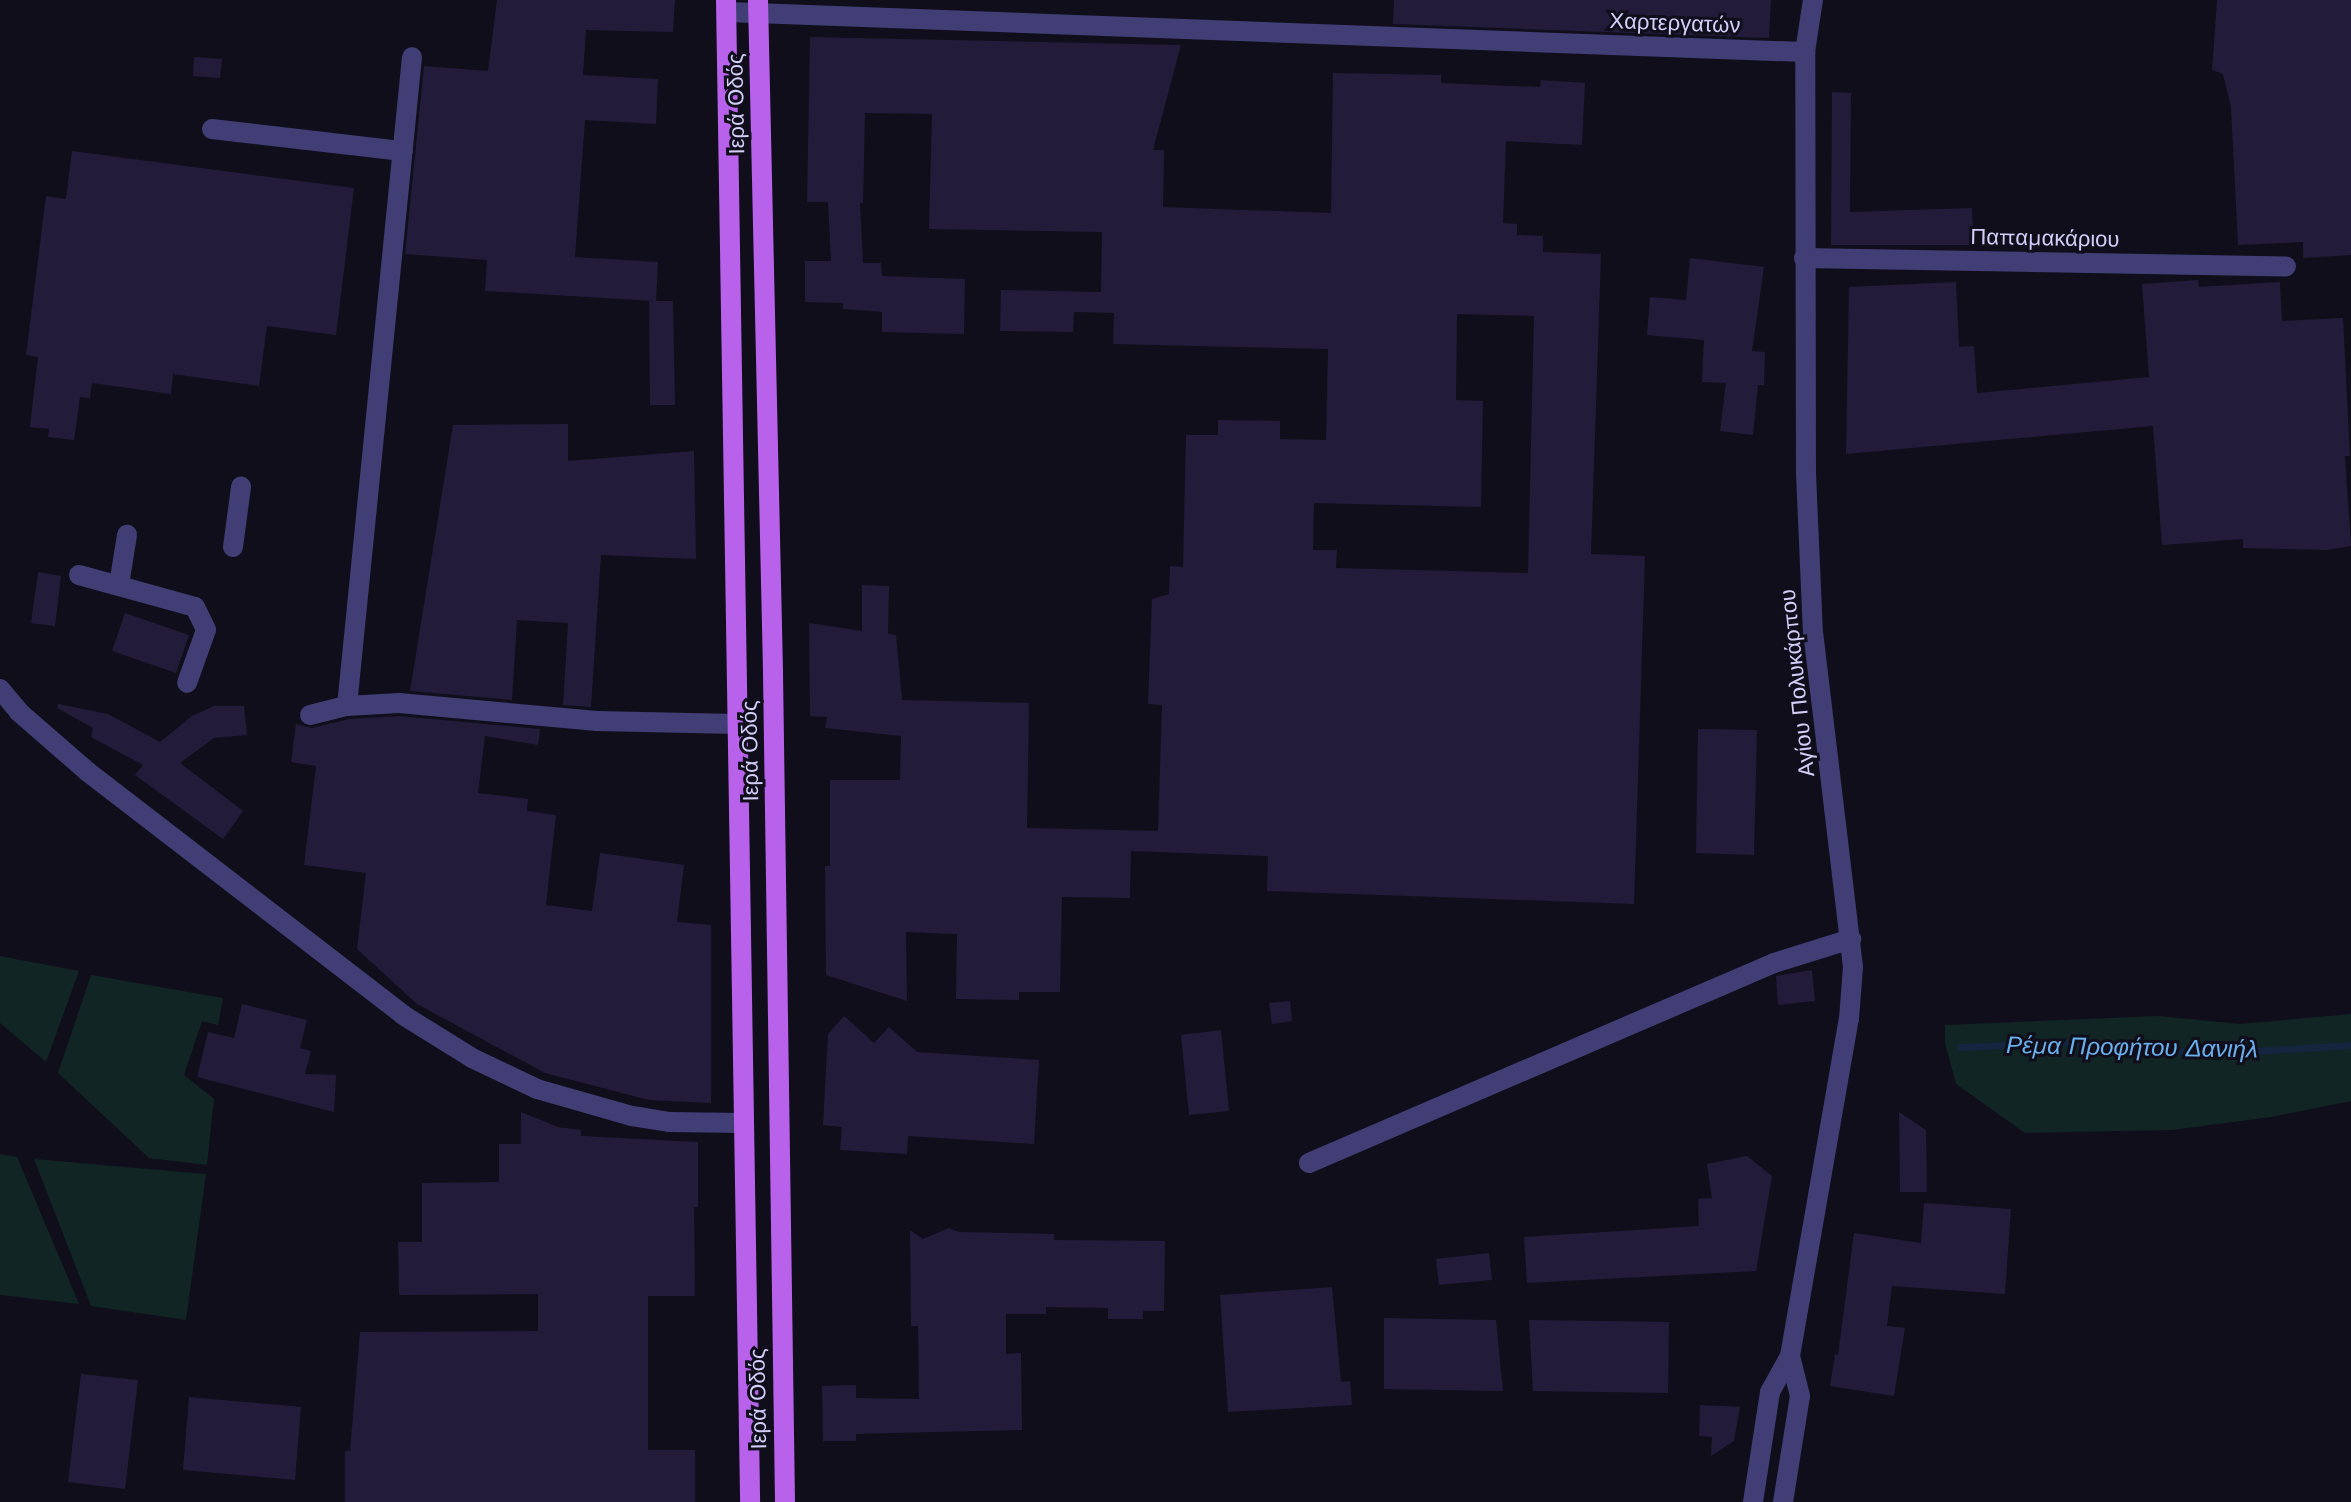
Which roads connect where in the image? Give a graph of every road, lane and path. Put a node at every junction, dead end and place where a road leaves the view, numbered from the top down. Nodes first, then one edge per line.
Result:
1 (1813, 0) edge
2 (726, 6) edge
3 (758, 6) edge
4 (1805, 52) junction
5 (412, 57) dead end
6 (212, 129) dead end
7 (403, 151) junction
8 (1804, 258) junction
9 (2286, 266) dead end
10 (241, 487) dead end
11 (127, 535) dead end
12 (233, 547) dead end
13 (79, 575) dead end
14 (119, 585) junction
15 (187, 683) dead end
16 (0, 689) edge
17 (347, 706) junction
18 (310, 715) dead end
19 (736, 724) junction
20 (1851, 939) junction
21 (741, 1123) junction
22 (1309, 1163) dead end
23 (1790, 1356) junction
24 (750, 1502) edge
25 (785, 1502) edge
26 (1753, 1502) edge
27 (1783, 1502) edge

1 - 4 street, Αγίου Πολυκάρπου
2 - 3 street, Χαρτεργατών
2 - 19 main road, Ιερά Οδός
3 - 4 street, Χαρτεργατών
3 - 25 main road, Ιερά Οδός
4 - 8 street, Αγίου Πολυκάρπου
5 - 7 street
6 - 7 street
7 - 17 street
8 - 9 street, Παπαμακάριου
8 - 20 street, Αγίου Πολυκάρπου
10 - 12 street
11 - 14 street
13 - 14 street
14 - 15 street
16 - 21 street
17 - 18 street
17 - 19 street
19 - 21 main road, Ιερά Οδός
20 - 22 street
20 - 23 street, Αγίου Πολυκάρπου
21 - 24 main road, Ιερά Οδός
23 - 26 street, Αγίου Πολυκάρπου
23 - 27 street, Αγίου Πολυκάρπου

